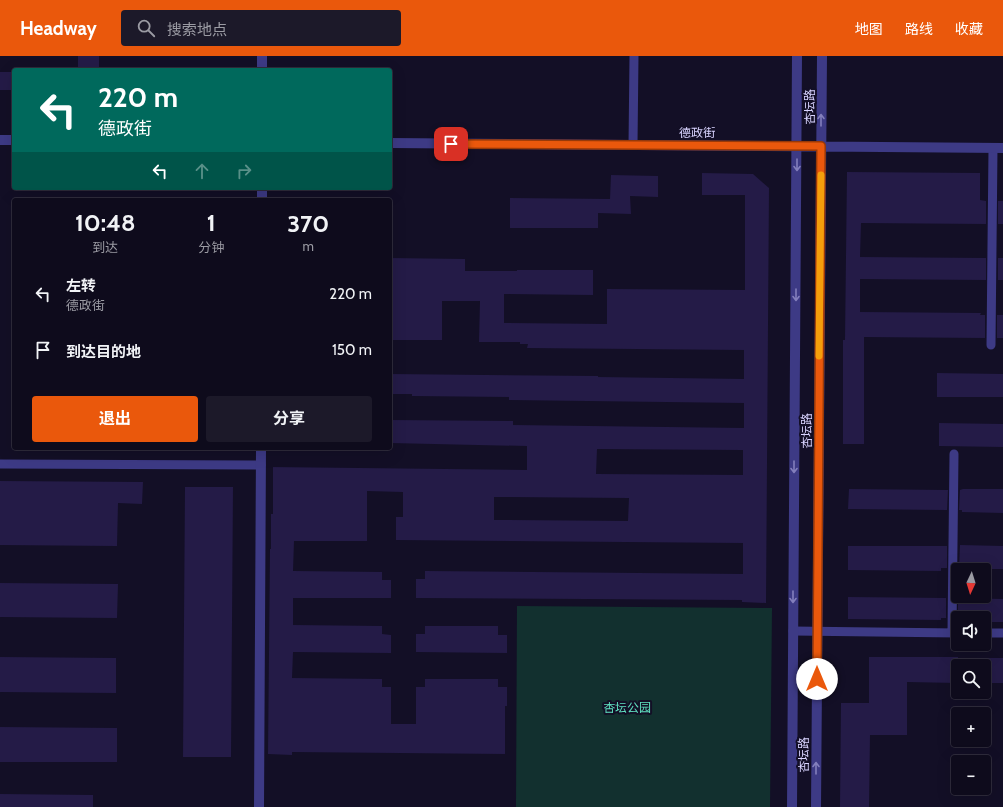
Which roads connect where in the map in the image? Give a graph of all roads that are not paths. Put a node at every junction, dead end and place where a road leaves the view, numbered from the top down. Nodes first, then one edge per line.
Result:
1 (262, 56) edge
2 (634, 56) edge
3 (798, 56) edge
4 (822, 56) edge
5 (262, 68) edge
6 (0, 140) edge
7 (12, 140) edge
8 (392, 143) edge
9 (633, 145) junction
10 (797, 145) junction
11 (821, 146) junction
12 (992, 148) junction
13 (1003, 148) edge
14 (991, 345) dead end
15 (261, 450) edge
16 (954, 454) dead end
17 (0, 464) edge
18 (261, 465) junction
19 (955, 611) edge
20 (793, 631) junction
21 (817, 631) junction
22 (951, 633) edge
23 (991, 633) edge
24 (1003, 634) edge
25 (260, 807) edge
26 (792, 807) edge
27 (816, 807) edge

1 - 5 street
2 - 9 lane
3 - 10 street, 杏坛路
11 -> 4 street, 杏坛路
6 - 7 street
8 - 9 street, 德政街
9 - 10 street, 德政街
10 - 11 street, 德政街
10 -> 20 street, 杏坛路
11 - 12 street, 德政街
11 - 21 street, 杏坛路
12 - 13 street, 德政街
12 - 14 lane
15 - 18 street
16 - 19 lane
17 - 18 lane
18 - 25 street
20 - 21 lane
20 - 26 street, 杏坛路
21 - 22 lane
27 -> 21 street, 杏坛路
23 - 24 lane

